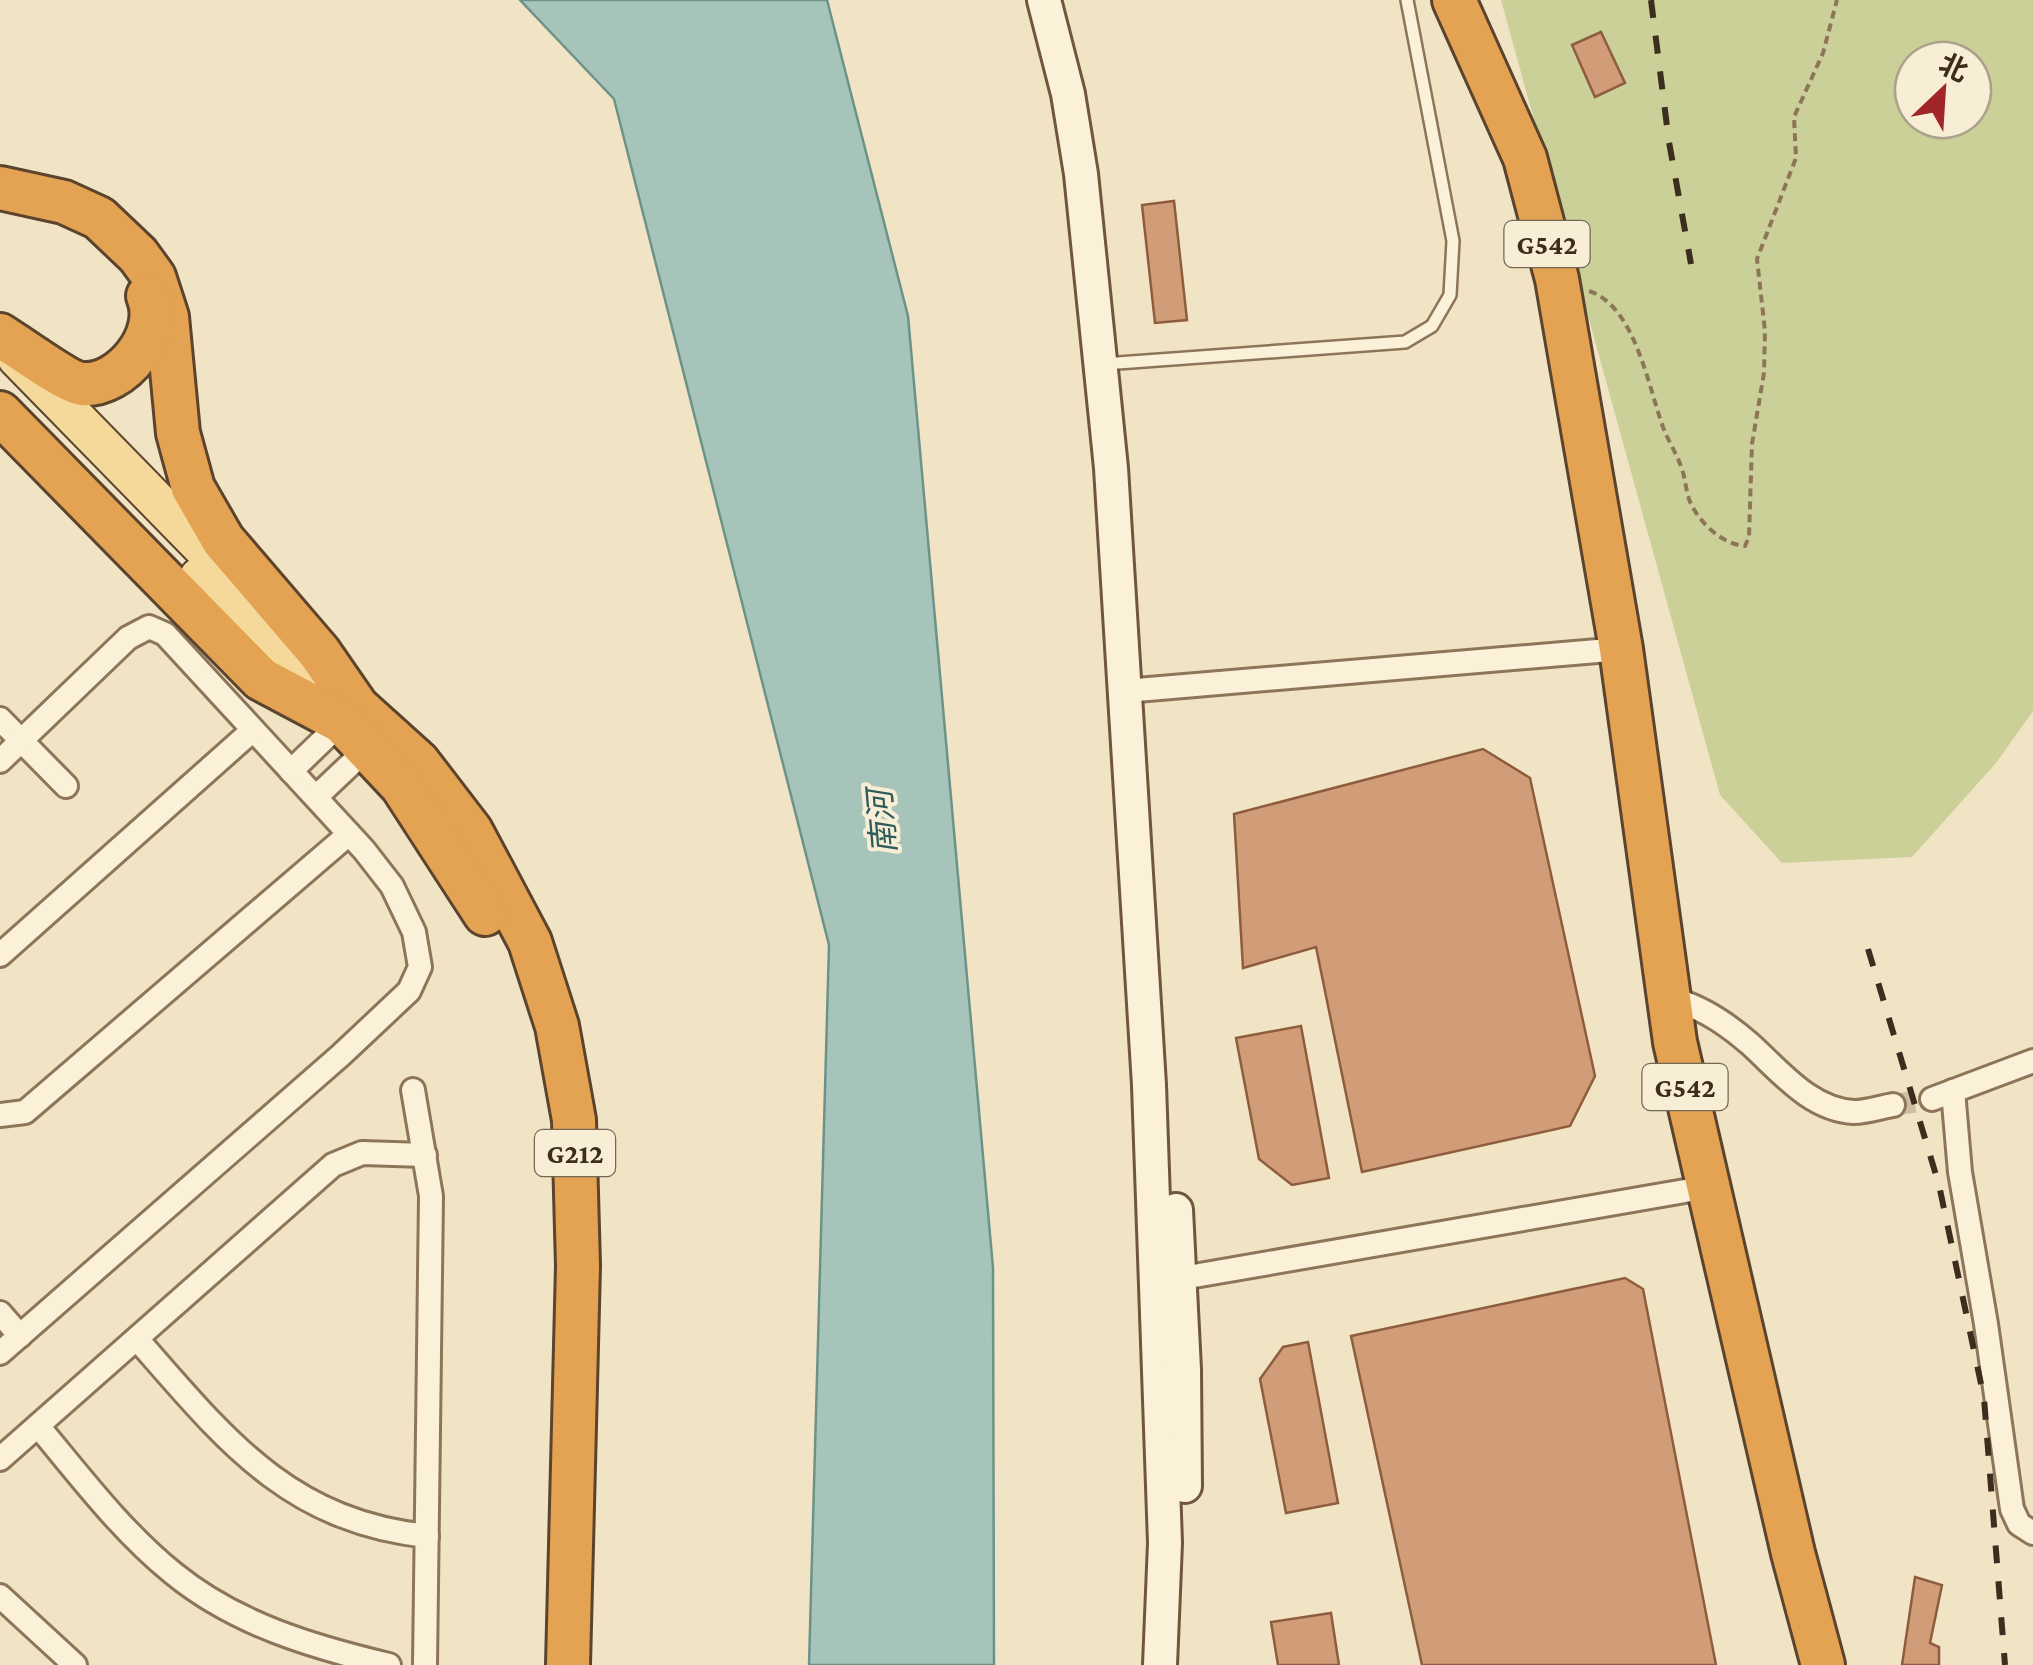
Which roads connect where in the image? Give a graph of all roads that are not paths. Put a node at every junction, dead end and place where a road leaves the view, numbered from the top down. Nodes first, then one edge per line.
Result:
1 (1044, 0) edge
2 (1066, 0) edge
3 (1407, 0) edge
4 (1454, 0) edge
5 (0, 188) edge
6 (0, 200) edge
7 (0, 338) edge
8 (1109, 364) junction
9 (0, 376) edge
10 (0, 413) edge
11 (1612, 650) junction
12 (1134, 690) junction
13 (0, 718) edge
14 (363, 727) junction
15 (253, 730) junction
16 (22, 740) junction
17 (0, 761) edge
18 (291, 771) junction
19 (66, 786) dead end
20 (316, 798) junction
21 (349, 834) junction
22 (0, 955) edge
23 (1668, 998) junction
24 (2033, 1062) edge
25 (413, 1090) dead end
26 (1892, 1105) tunnel mouth
27 (0, 1116) edge
28 (424, 1155) junction
29 (1700, 1189) junction
30 (1168, 1280) junction
31 (0, 1313) edge
32 (20, 1336) junction
33 (137, 1339) junction
34 (0, 1352) edge
35 (38, 1426) junction
36 (0, 1459) edge
37 (2033, 1533) edge
38 (427, 1536) junction
39 (0, 1596) edge
40 (76, 1665) edge
41 (390, 1665) edge
42 (426, 1665) edge
43 (544, 1665) edge
44 (568, 1665) edge
45 (1160, 1665) edge
46 (1180, 1665) edge
47 (1802, 1665) edge
48 (1823, 1665) edge

1 - 8 street
2 - 8 street
3 - 8 lane
4 - 11 highway, G542
5 - 14 highway
6 - 7 highway
7 - 14 main road
8 - 12 street
9 - 14 main road
10 - 14 highway
11 - 12 street
11 - 23 highway, G542
11 - 29 highway, G542
12 - 30 street
13 - 16 street
14 - 18 street
14 - 20 street
14 - 43 highway, G212
14 - 44 highway, G212
15 - 16 street
15 - 18 street
15 - 22 street
16 - 17 street
16 - 19 street
18 - 20 street
20 - 21 street
21 - 27 street
21 - 32 street
23 - 26 street
23 - 29 highway, G542
24 - 37 street
25 - 28 street
28 - 33 street
28 - 38 street
29 - 30 street
29 - 47 highway, G542
29 - 48 highway, G542
30 - 45 street
30 - 46 street
31 - 32 street
32 - 34 street
33 - 35 street
33 - 38 street
35 - 36 street
35 - 41 street
38 - 42 street
39 - 40 street

